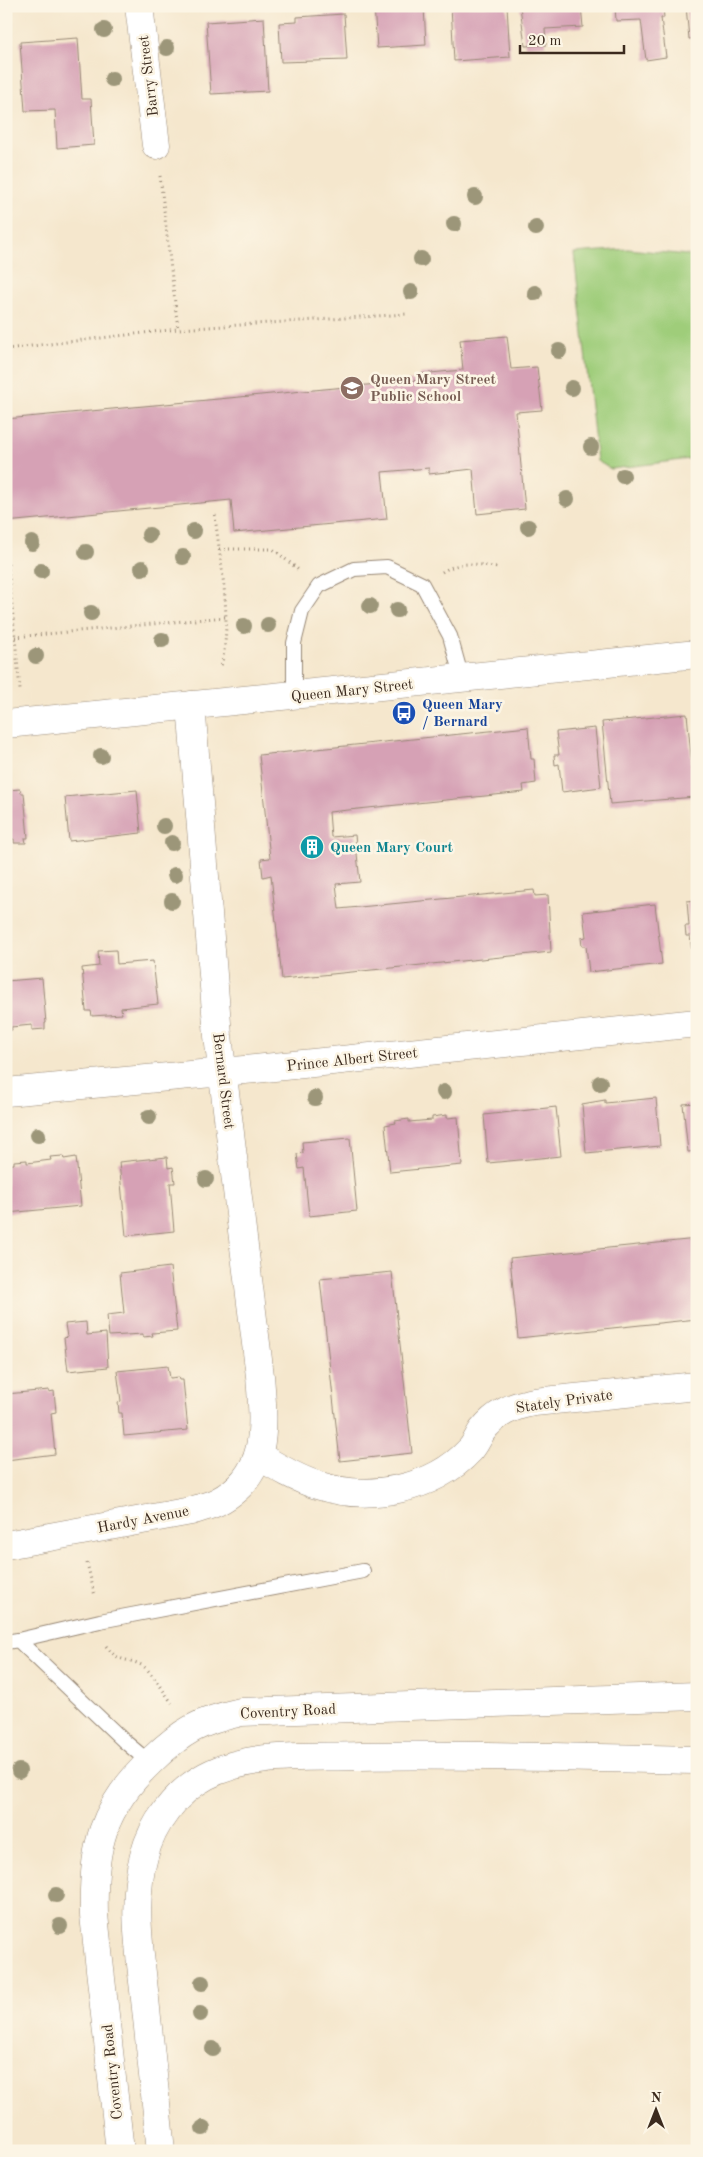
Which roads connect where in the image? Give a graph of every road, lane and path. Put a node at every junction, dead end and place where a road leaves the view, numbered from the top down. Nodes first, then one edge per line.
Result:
1 (139, 6) edge
2 (156, 145) joint
3 (407, 314) dead end
4 (178, 329) junction
5 (6, 348) edge
6 (215, 515) dead end
7 (219, 549) junction
8 (8, 564) dead end
9 (496, 568) dead end
10 (422, 584) junction
11 (319, 586) junction
12 (226, 617) junction
13 (15, 637) junction
14 (697, 654) edge
15 (221, 667) dead end
16 (462, 679) junction
17 (20, 691) dead end
18 (294, 695) junction
19 (191, 705) junction
20 (6, 724) edge
21 (697, 1023) edge
22 (224, 1072) junction
23 (6, 1092) edge
24 (697, 1386) edge
25 (259, 1456) junction
26 (6, 1545) edge
27 (363, 1571) dead end
28 (12, 1641) edge
29 (697, 1696) edge
30 (697, 1760) edge
31 (149, 1762) junction
32 (120, 2151) edge
33 (161, 2151) edge

1 - 2 street, Barry Street
2 - 4 path
3 - 4 path
4 - 5 path
6 - 7 path
7 - 11 path
7 - 12 path
8 - 13 path
9 - 10 path
10 - 11 lane
10 - 16 lane
11 - 18 lane
12 - 13 path
12 - 15 path
13 - 17 path
14 - 16 street, Queen Mary Street
16 - 18 street, Queen Mary Street
18 - 19 street, Queen Mary Street
19 - 20 street, Queen Mary Street
19 - 22 street, Bernard Street
21 - 22 street, Prince Albert Street
22 - 23 street, Prince Albert Street
22 - 25 street, Bernard Street
24 - 25 street, Stately Private
25 - 26 street, Hardy Avenue
27 - 28 lane
28 - 31 lane
29 - 31 street, Coventry Road
30 - 33 street
31 - 32 street, Coventry Road

